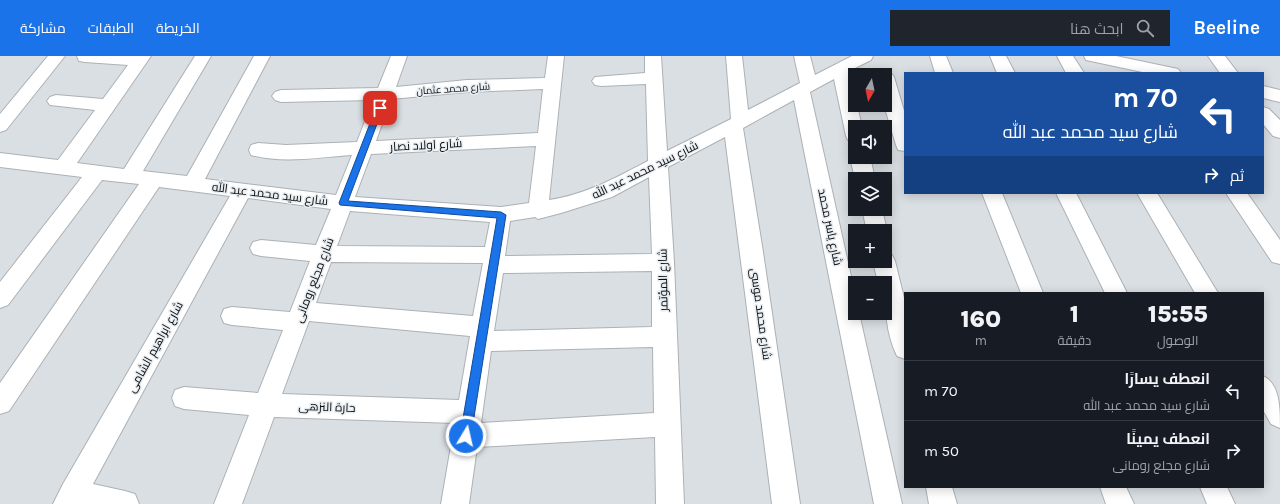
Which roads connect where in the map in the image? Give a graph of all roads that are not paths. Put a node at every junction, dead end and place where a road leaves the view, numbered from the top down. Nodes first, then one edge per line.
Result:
1 (57, 56) edge
2 (203, 56) edge
3 (262, 56) edge
4 (399, 56) edge
5 (556, 56) edge
6 (652, 56) edge
7 (734, 56) edge
8 (802, 56) edge
9 (865, 56) edge
10 (879, 56) edge
11 (938, 56) edge
12 (998, 56) edge
13 (1065, 56) edge
14 (1092, 56) edge
15 (1216, 56) edge
16 (85, 57) dead end
17 (141, 59) edge
18 (1143, 66) edge
19 (883, 68) edge
20 (840, 70) junction
21 (944, 72) edge
22 (1006, 72) edge
23 (1074, 72) edge
24 (1168, 72) edge
25 (1228, 72) edge
26 (654, 78) junction
27 (601, 81) dead end
28 (553, 83) junction
29 (805, 88) junction
30 (1264, 92) edge
31 (385, 94) junction
32 (281, 96) dead end
33 (1280, 96) edge
34 (892, 100) edge
35 (56, 101) dead end
36 (108, 105) junction
37 (1264, 114) edge
38 (851, 120) edge
39 (737, 123) junction
40 (0, 126) edge
41 (1280, 132) edge
42 (546, 139) junction
43 (904, 141) edge
44 (364, 148) junction
45 (258, 150) dead end
46 (0, 160) edge
47 (658, 165) junction
48 (63, 168) junction
49 (96, 173) junction
50 (129, 177) junction
51 (153, 180) junction
52 (192, 184) junction
53 (243, 190) junction
54 (992, 194) edge
55 (1066, 194) edge
56 (1148, 194) edge
57 (1237, 194) edge
58 (343, 203) junction
59 (538, 211) junction
60 (501, 215) junction
61 (261, 248) dead end
62 (323, 254) junction
63 (1280, 256) edge
64 (494, 260) junction
65 (663, 262) junction
66 (886, 268) edge
67 (1032, 292) edge
68 (1116, 292) edge
69 (1206, 292) edge
70 (0, 299) edge
71 (232, 316) dead end
72 (300, 317) junction
73 (482, 334) junction
74 (664, 337) junction
75 (904, 345) edge
76 (1264, 389) edge
77 (184, 398) dead end
78 (0, 403) edge
79 (266, 405) junction
80 (1280, 416) edge
81 (468, 424) junction
82 (668, 424) junction
83 (939, 488) edge
84 (1113, 488) edge
85 (1213, 488) edge
86 (70, 498) edge
87 (125, 504) edge
88 (228, 504) edge
89 (455, 504) edge
90 (670, 504) edge
91 (786, 504) edge
92 (888, 504) edge
93 (943, 504) edge
94 (1120, 504) edge
95 (1221, 504) edge

1 - 40 street
2 - 50 street
3 - 52 street
4 - 31 street, شارع مجلع رومانى
5 - 28 street
6 - 26 street, شارع المؤتمر
7 - 39 street, شارع محمد موسى
8 - 29 street, شارع ياسر محمد
9 - 20 street, شارع سيد محمد عبد الله
10 - 19 street
11 - 21 street
12 - 22 street
13 - 23 street
14 - 18 street
15 - 25 street
16 - 17 street
17 - 36 street
18 - 24 street
20 - 29 street, شارع سيد محمد عبد الله
20 - 38 street
26 - 27 street
26 - 47 street, شارع المؤتمر
28 - 31 street, شارع محمد عثمان
28 - 42 street
29 - 39 street, شارع سيد محمد عبد الله
29 - 92 street, شارع ياسر محمد
30 - 33 street
31 - 32 street, شارع محمد عثمان
31 - 44 street, شارع مجلع رومانى
34 - 43 street
35 - 36 street
36 - 48 street
37 - 41 street
39 - 47 street, شارع سيد محمد عبد الله
39 - 91 street, شارع محمد موسى
42 - 44 street, شارع اولاد نصار
42 - 59 street
44 - 45 street, شارع اولاد نصار
44 - 58 street, شارع مجلع رومانى
46 - 48 street, شارع سيد محمد عبد الله
47 - 59 street, شارع سيد محمد عبد الله
47 - 65 street, شارع المؤتمر
48 - 49 street, شارع سيد محمد عبد الله
49 - 50 street, شارع سيد محمد عبد الله
49 - 70 street
50 - 51 street, شارع سيد محمد عبد الله
51 - 52 street, شارع سيد محمد عبد الله
51 - 78 street
52 - 53 street, شارع سيد محمد عبد الله
53 - 58 street, شارع سيد محمد عبد الله
53 - 86 street, شارع ابراهيم الشامى
54 - 67 street
55 - 68 street
56 - 69 street
57 - 63 street
58 - 60 street, شارع سيد محمد عبد الله
58 - 62 street, شارع مجلع رومانى
59 - 60 street, شارع سيد محمد عبد الله
60 - 64 street
61 - 62 street
62 - 64 street
62 - 72 street, شارع مجلع رومانى
64 - 65 street
64 - 73 street
65 - 74 street, شارع المؤتمر
66 - 75 street
71 - 72 street
72 - 73 street
72 - 79 street, شارع مجلع رومانى
73 - 74 street
73 - 81 street
74 - 82 street, شارع المؤتمر
76 - 80 street
77 - 79 street, حارة النزهى
79 - 81 street, حارة النزهى
79 - 88 street, شارع مجلع رومانى
81 - 82 street, حارة النزهى
81 - 89 street
82 - 90 street, شارع المؤتمر
83 - 93 street
84 - 94 street
85 - 95 street
86 - 87 street

